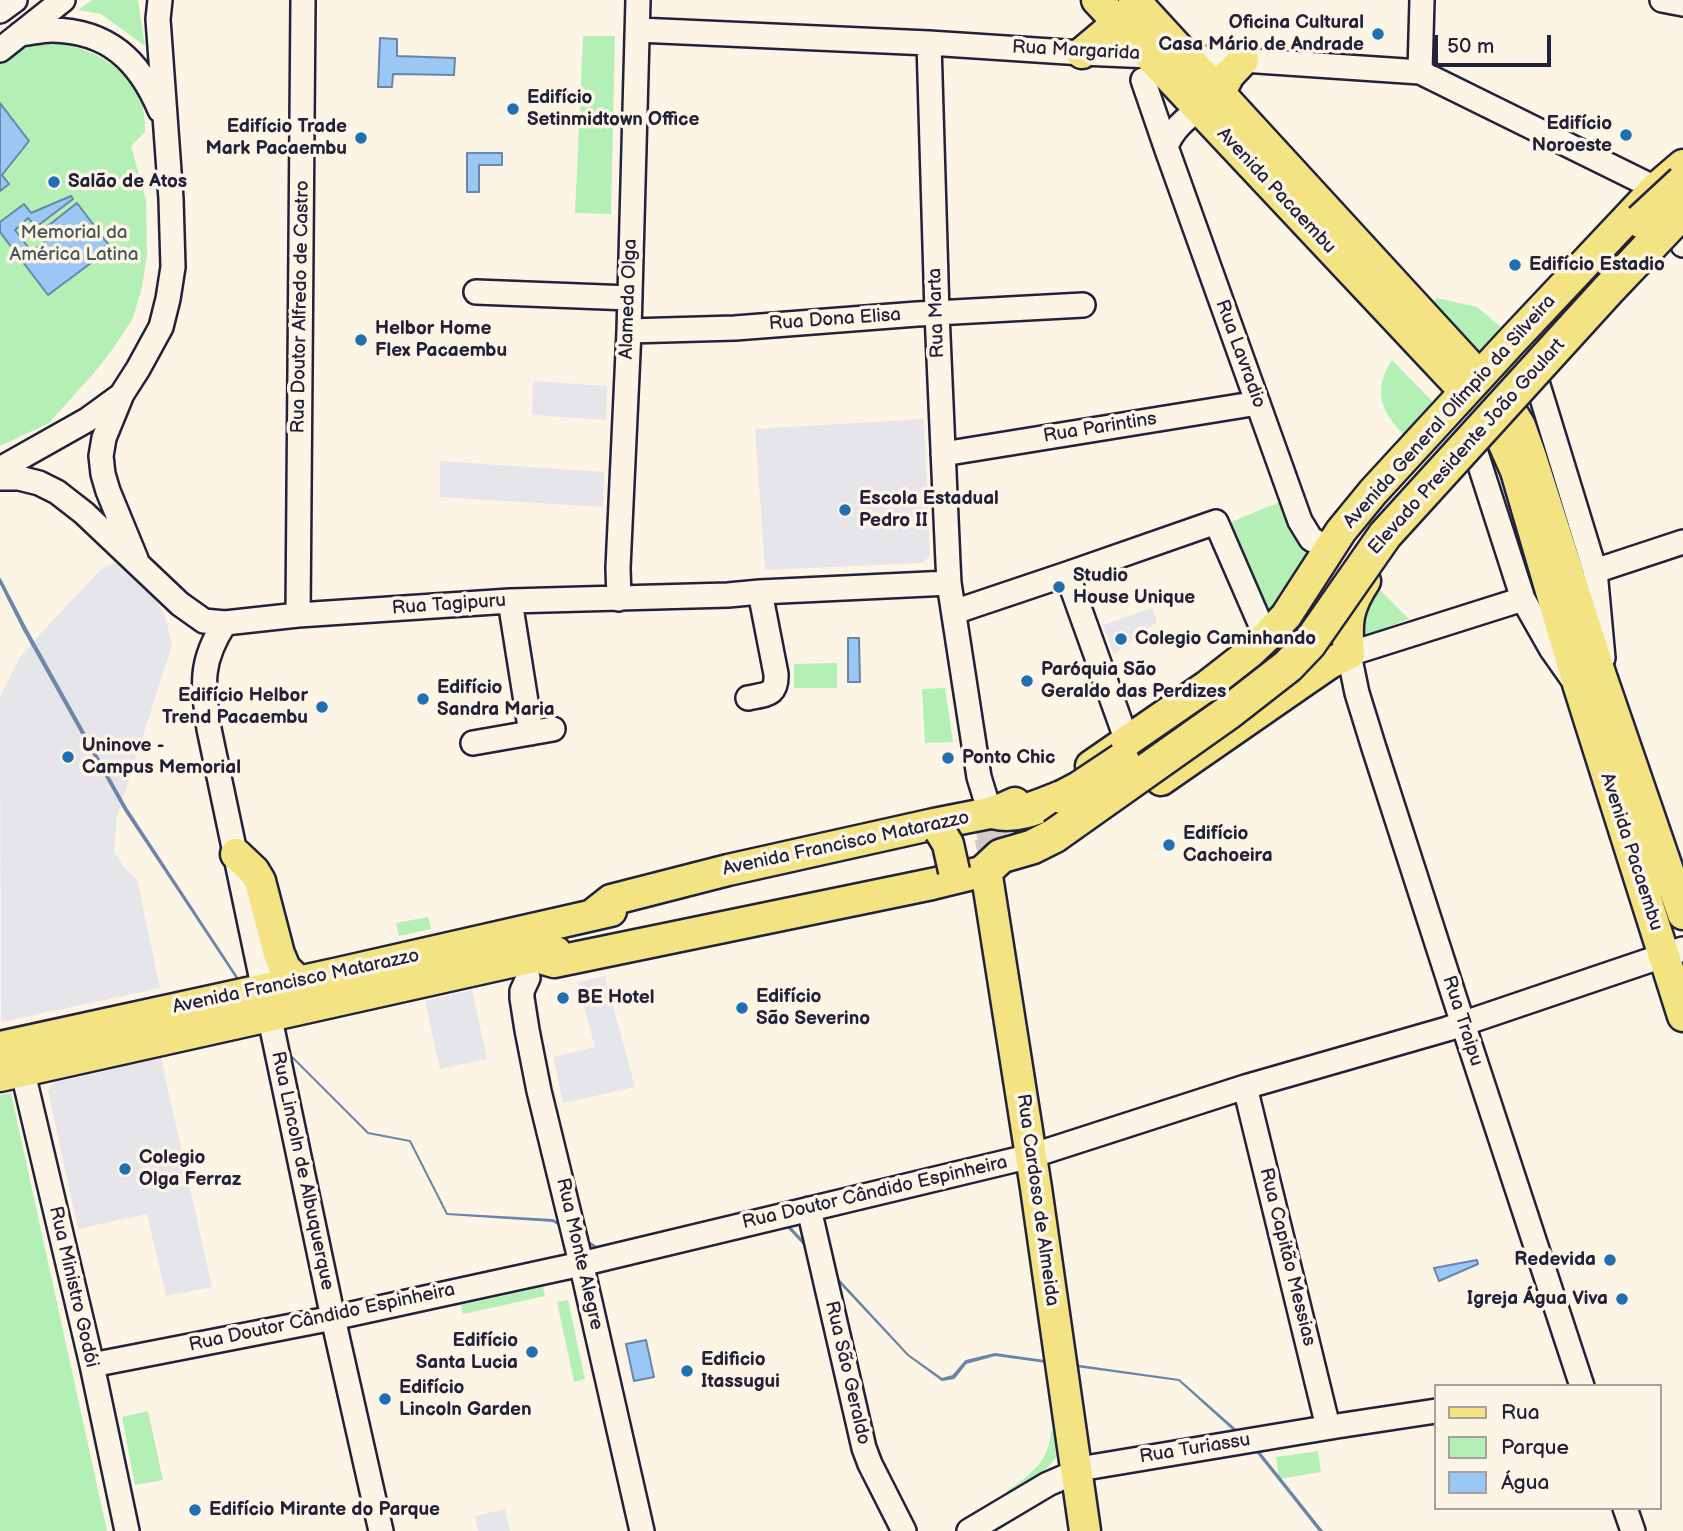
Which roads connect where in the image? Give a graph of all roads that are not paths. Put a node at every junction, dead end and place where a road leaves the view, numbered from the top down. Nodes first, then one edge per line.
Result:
1 (15, 0) edge
2 (63, 0) edge
3 (160, 0) edge
4 (303, 0) edge
5 (638, 0) edge
6 (1097, 0) edge
7 (1422, 0) edge
8 (1662, 0) edge
9 (1683, 4) edge
10 (1130, 9) edge
11 (0, 11) edge
12 (638, 30) junction
13 (20, 34) junction
14 (929, 43) junction
15 (0, 50) edge
16 (1082, 52) junction
17 (1185, 57) junction
18 (1242, 60) junction
19 (1145, 67) junction
20 (1420, 72) junction
21 (1209, 101) junction
22 (165, 126) junction
23 (1166, 147) junction
24 (1683, 165) edge
25 (1669, 186) edge
26 (1682, 228) edge
27 (476, 292) dead end
28 (629, 298) junction
29 (1083, 304) dead end
30 (937, 313) junction
31 (629, 331) junction
32 (1462, 373) dead end
33 (1538, 385) junction
34 (122, 394) junction
35 (1258, 403) junction
36 (1497, 435) junction
37 (943, 454) junction
38 (0, 469) edge
39 (0, 478) edge
40 (1683, 542) edge
41 (1326, 554) junction
42 (138, 565) junction
43 (1595, 571) junction
44 (1067, 575) junction
45 (949, 583) junction
46 (760, 592) junction
47 (619, 599) junction
48 (1523, 599) junction
49 (510, 601) junction
50 (1306, 607) dead end
51 (954, 611) junction
52 (298, 615) junction
53 (225, 623) junction
54 (1266, 637) junction
55 (1349, 654) junction
56 (1590, 683) junction
57 (748, 698) dead end
58 (1127, 741) junction
59 (473, 743) dead end
60 (1063, 797) joint
61 (995, 812) junction
62 (1054, 836) joint
63 (236, 853) junction
64 (948, 854) junction
65 (1683, 914) edge
66 (1673, 953) edge
67 (533, 967) junction
68 (298, 982) junction
69 (266, 1003) junction
70 (325, 1004) junction
71 (1683, 1016) edge
72 (1462, 1024) junction
73 (9, 1059) edge
74 (1245, 1087) junction
75 (1031, 1156) junction
76 (809, 1209) junction
77 (581, 1264) junction
78 (333, 1318) junction
79 (92, 1365) junction
80 (1581, 1384) edge
81 (1434, 1412) edge
82 (1328, 1427) junction
83 (1076, 1471) junction
84 (1626, 1510) edge
85 (127, 1531) edge
86 (381, 1531) edge
87 (642, 1531) edge
88 (904, 1531) edge
89 (969, 1531) edge
90 (1085, 1531) edge
91 (1633, 1531) edge

1 - 11 street
2 - 13 street
3 - 22 street
4 - 52 street, Rua Doutor Alfredo de Castro
5 - 12 street, Alameda Olga
6 - 10 main road, Avenida Pacaembu
7 - 20 street
8 - 9 street
10 - 16 main road
10 - 17 main road, Avenida Pacaembu
10 - 19 main road, Avenida Pacaembu
12 - 14 street, Rua Margarida
12 - 28 street, Alameda Olga
13 - 15 street
13 - 22 street
14 - 16 street, Rua Margarida
14 - 30 street, Rua Marta
16 - 19 street, Rua Margarida
17 - 18 street, Rua Margarida
17 - 19 street, Rua Margarida
17 - 21 main road, Avenida Pacaembu
18 - 20 street, Rua Margarida
18 - 21 main road
19 - 21 main road, Avenida Pacaembu
19 - 23 street, Rua Lavradio
20 - 25 street, Rua Margarida
21 - 23 street
21 - 32 main road, Avenida Pacaembu
22 - 34 street
23 - 35 street, Rua Lavradio
24 - 25 main road, Avenida General Olímpio da Silveira
25 - 26 street
25 - 41 main road, Avenida General Olímpio da Silveira
25 - 60 highway, Elevado Presidente João Goulart, bridge
26 - 33 main road
26 - 62 highway, Elevado Presidente João Goulart, bridge
27 - 28 street
28 - 31 street, Alameda Olga
29 - 30 street, Rua Dona Elisa
30 - 31 street, Rua Dona Elisa
30 - 37 street, Rua Marta
31 - 47 street, Alameda Olga
33 - 36 main road
33 - 43 street, Avenida Pacaembu
34 - 38 street
34 - 42 street
35 - 37 street, Rua Parintins
35 - 41 street, Rua Lavradio
36 - 48 street, Avenida Pacaembu
36 - 55 main road
36 - 56 main road, Avenida Pacaembu
37 - 45 street, Rua Marta
39 - 42 street, Rua Tagipuru
40 - 43 street
41 - 50 main road
41 - 54 main road, Avenida General Olímpio da Silveira
42 - 53 street, Rua Tagipuru
43 - 56 street, Avenida Pacaembu
44 - 51 street
44 - 54 street
44 - 58 street
45 - 46 street, Rua Tagipuru
45 - 51 street, Rua Marta
46 - 47 street, Rua Tagipuru
46 - 57 street
47 - 49 street, Rua Tagipuru
48 - 55 street
48 - 56 street, Avenida Pacaembu
49 - 52 street, Rua Tagipuru
49 - 59 street
51 - 61 street, Rua Marta
52 - 53 street, Rua Tagipuru
53 - 63 street, Rua Lincoln de Albuquerque
54 - 58 main road, Avenida General Olímpio da Silveira
55 - 64 main road
55 - 72 street, Rua Traipu
56 - 65 main road, Avenida Pacaembu
56 - 66 main road, Avenida Pacaembu
58 - 61 main road, Avenida General Olímpio da Silveira
60 - 61 highway, Avenida Francisco Matarazzo
61 - 64 main road, Avenida Francisco Matarazzo
62 - 64 highway, Avenida Francisco Matarazzo
63 - 68 main road
63 - 69 street, Rua Lincoln de Albuquerque
64 - 67 main road, Avenida Francisco Matarazzo
64 - 67 main road, Avenida Francisco Matarazzo
64 - 68 main road, Avenida Francisco Matarazzo
64 - 75 main road, Rua Cardoso de Almeida
66 - 71 main road, Avenida Pacaembu
66 - 72 street, Rua Doutor Cândido Espinheira
67 - 70 main road, Avenida Francisco Matarazzo
67 - 77 street, Rua Monte Alegre
68 - 69 main road, Avenida Francisco Matarazzo
68 - 70 main road
69 - 70 main road, Avenida Francisco Matarazzo
69 - 73 main road, Avenida Francisco Matarazzo
69 - 78 street, Rua Lincoln de Albuquerque
72 - 74 street, Rua Doutor Cândido Espinheira
72 - 80 street, Rua Traipu
73 - 79 street, Rua Ministro Godói
74 - 75 street, Rua Doutor Cândido Espinheira
74 - 82 street, Rua Capitão Messias
75 - 76 street, Rua Doutor Cândido Espinheira
75 - 83 main road, Rua Cardoso de Almeida
76 - 77 street, Rua Doutor Cândido Espinheira
76 - 88 street, Rua São Geraldo
77 - 78 street, Rua Doutor Cândido Espinheira
77 - 87 street, Rua Monte Alegre
78 - 79 street, Rua Doutor Cândido Espinheira
78 - 86 street, Rua Lincoln de Albuquerque
79 - 85 street, Rua Ministro Godói
81 - 82 street, Rua Turiassu
82 - 83 street, Rua Turiassu
83 - 89 street, Rua Turiassu
83 - 90 main road, Rua Cardoso de Almeida
84 - 91 street

